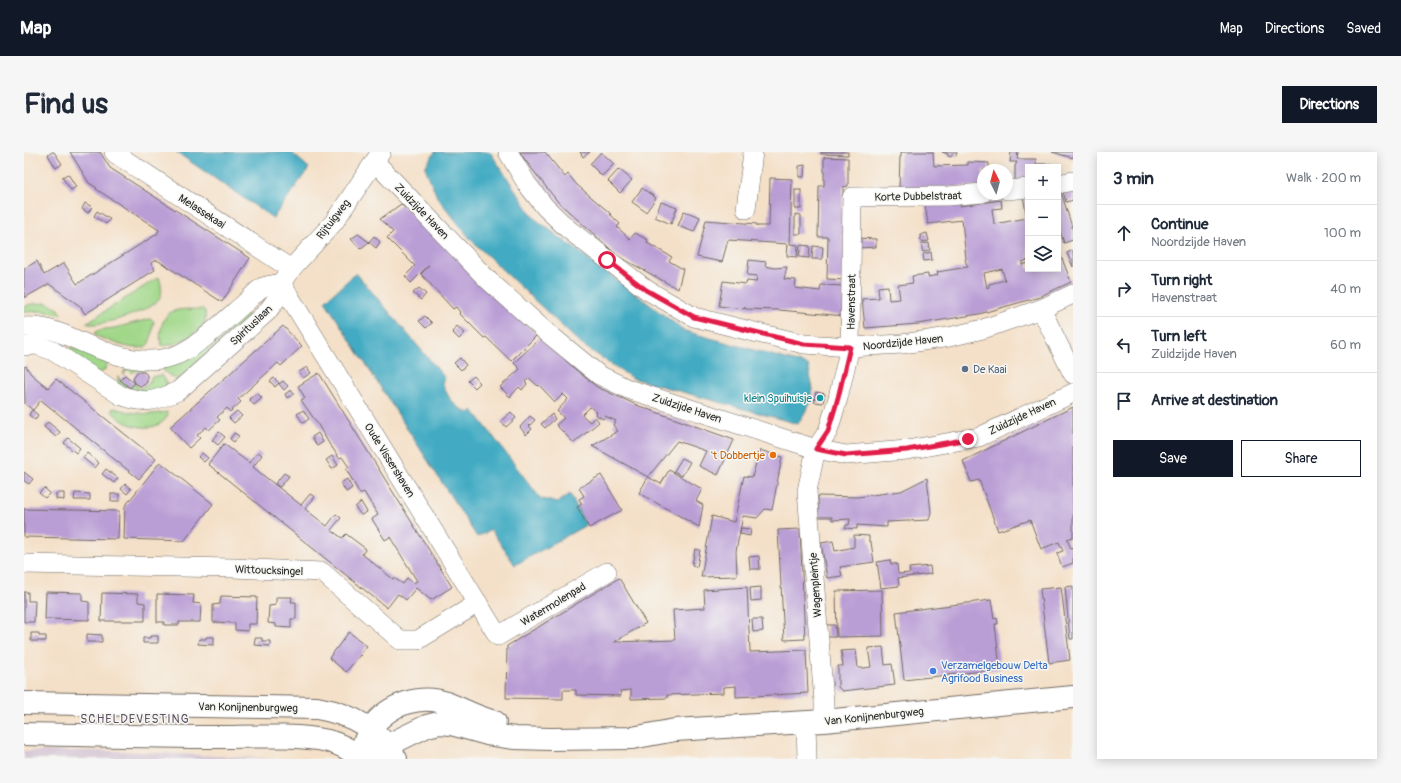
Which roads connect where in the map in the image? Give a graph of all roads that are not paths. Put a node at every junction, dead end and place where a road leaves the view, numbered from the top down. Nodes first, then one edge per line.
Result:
1 (114, 152) edge
2 (508, 152) edge
3 (753, 152) edge
4 (378, 157) edge
5 (1073, 181) edge
6 (1061, 183) edge
7 (1025, 188) edge
8 (1013, 189) edge
9 (977, 194) edge
10 (852, 197) joint
11 (746, 209) dead end
12 (286, 276) junction
13 (1073, 294) edge
14 (1042, 309) junction
15 (24, 327) edge
16 (24, 346) edge
17 (850, 347) junction
18 (1073, 374) edge
19 (1073, 392) edge
20 (816, 449) junction
21 (24, 564) edge
22 (607, 572) dead end
23 (478, 603) junction
24 (498, 636) joint
25 (1073, 697) edge
26 (24, 703) edge
27 (815, 722) junction
28 (371, 729) junction
29 (675, 730) junction
30 (24, 734) edge
31 (392, 752) edge
32 (358, 758) edge
33 (807, 759) edge

1 - 12 street, Melassekaai
2 - 17 street, Noordzijde Haven
3 - 11 street
4 - 12 street, Rijtuigweg
4 - 20 street, Zuidzijde Haven
5 - 6 street
7 - 8 street
9 - 10 street, Korte Dubbelstraat
10 - 17 street, Havenstraat
12 - 15 street, Spirituslaan
12 - 16 street, Spirituslaan
12 - 23 street, Oude Vissershaven
13 - 14 street, Noordzijde Haven
14 - 17 street, Noordzijde Haven
14 - 18 street
17 - 20 street, Havenstraat
19 - 20 street, Zuidzijde Haven
20 - 27 street, Wagenpleintje
21 - 23 street, Wittoucksingel
22 - 24 street, Watermolenpad
23 - 24 street, Oude Vissershaven
25 - 27 main road, Van Konijnenburgweg
26 - 28 main road, Van Konijnenburgweg
27 - 29 main road, Van Konijnenburgweg
27 - 33 street, Wagenpleintje
28 - 29 main road, Van Konijnenburgweg
28 - 31 main road, Van Konijnenburgweg
28 - 32 main road, Van Konijnenburgweg
29 - 31 main road, Van Konijnenburgweg
30 - 32 main road
31 - 32 main road, Van Konijnenburgweg

